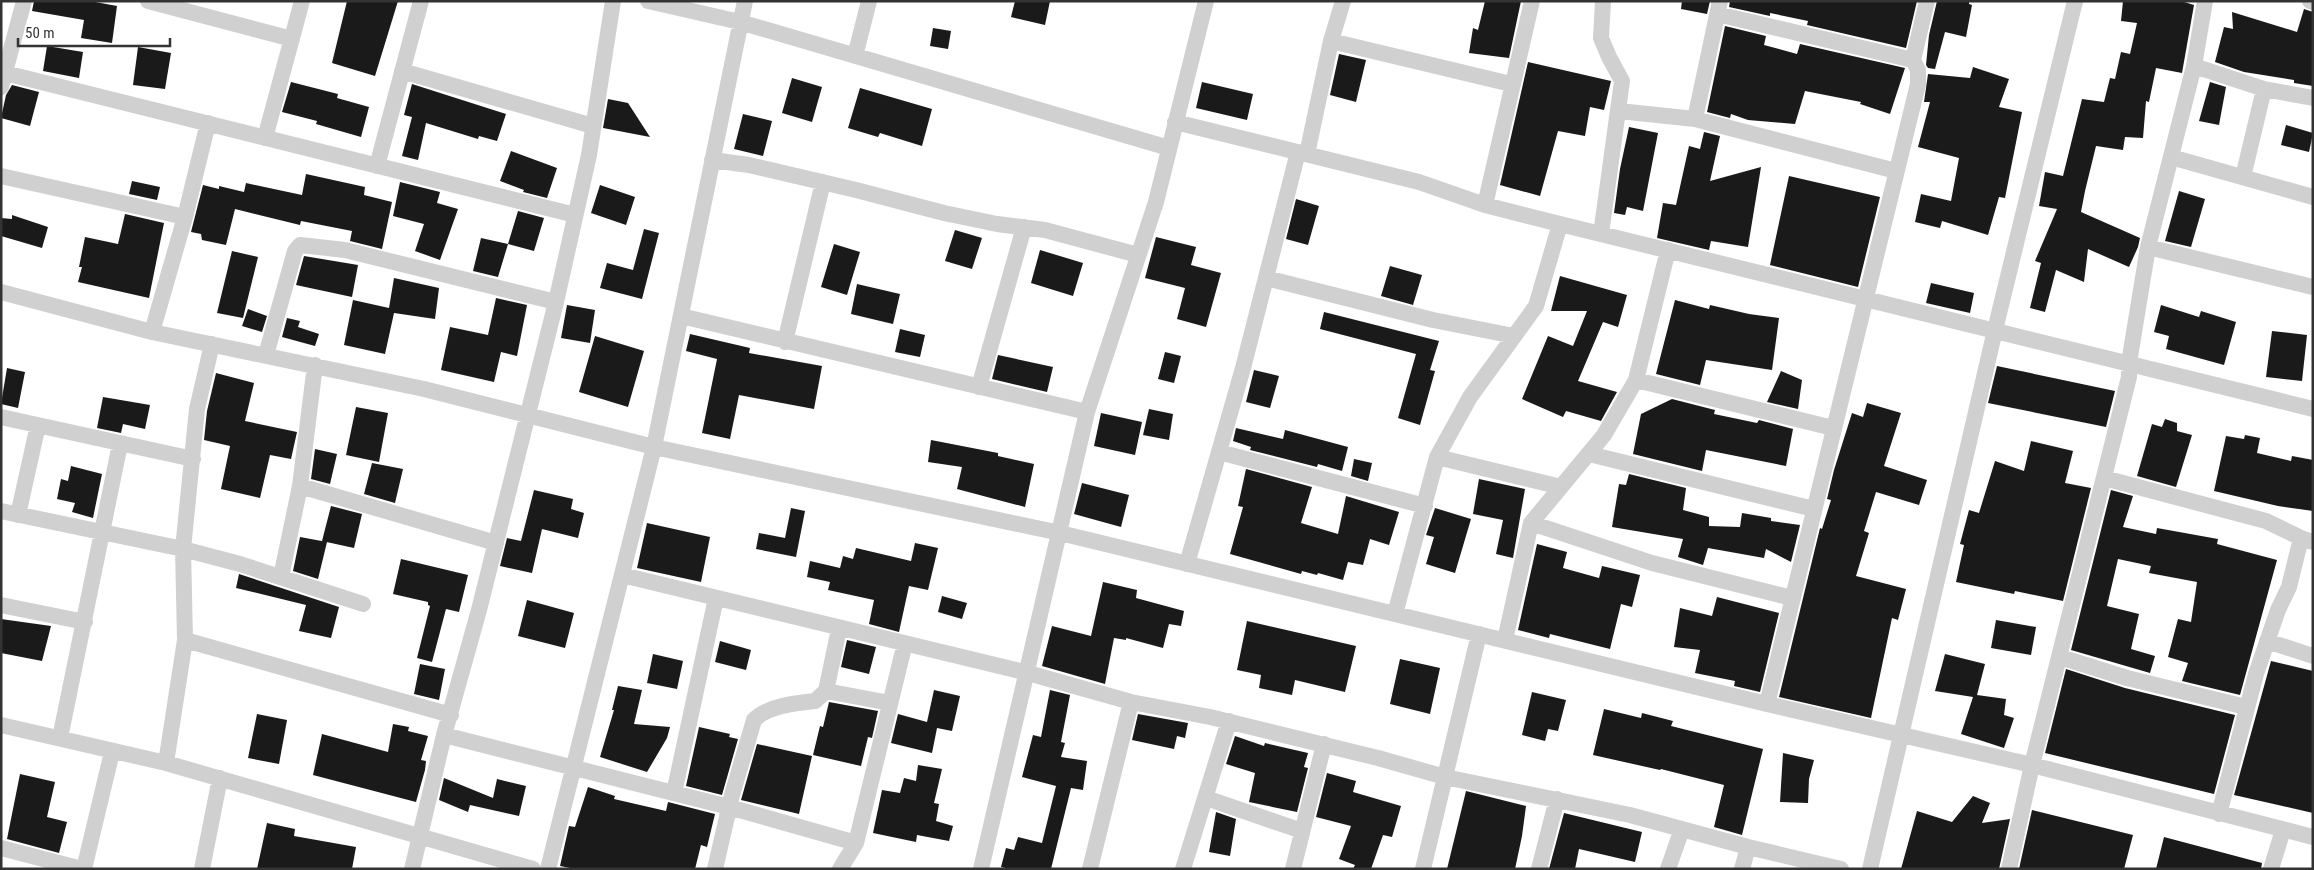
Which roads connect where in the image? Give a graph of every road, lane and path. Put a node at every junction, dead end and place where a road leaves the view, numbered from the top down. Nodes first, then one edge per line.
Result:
1 (24, 1) edge
2 (148, 1) edge
3 (302, 1) edge
4 (421, 1) edge
5 (613, 1) edge
6 (648, 1) edge
7 (745, 1) edge
8 (869, 1) edge
9 (1206, 1) edge
10 (1342, 1) edge
11 (1532, 1) edge
12 (1602, 1) edge
13 (1927, 1) edge
14 (2075, 1) edge
15 (2205, 1) edge
16 (1718, 8) edge
17 (740, 22) junction
18 (292, 39) junction
19 (1331, 40) junction
20 (855, 56) junction
21 (1913, 60) junction
22 (2194, 66) junction
23 (402, 71) junction
24 (3, 80) edge
25 (1511, 84) junction
26 (2264, 89) junction
27 (2313, 98) edge
28 (1619, 111) junction
29 (1696, 119) junction
30 (1175, 122) junction
31 (208, 123) junction
32 (593, 126) junction
33 (265, 138) junction
34 (1169, 148) junction
35 (1303, 153) junction
36 (2171, 157) junction
37 (712, 160) junction
38 (377, 166) junction
39 (1896, 171) junction
40 (1, 176) edge
41 (2243, 177) junction
42 (823, 182) junction
43 (2313, 197) edge
44 (1485, 205) junction
45 (575, 215) junction
46 (185, 217) junction
47 (1560, 224) junction
48 (1024, 227) junction
49 (1600, 234) junction
50 (2148, 247) junction
51 (1668, 250) junction
52 (1138, 255) junction
53 (1266, 278) junction
54 (2313, 287) edge
55 (1, 292) edge
56 (1864, 299) junction
57 (556, 302) junction
58 (681, 316) junction
59 (1996, 330) junction
60 (152, 332) junction
61 (1514, 336) junction
62 (785, 342) junction
63 (212, 344) junction
64 (266, 355) junction
65 (2128, 363) junction
66 (315, 365) junction
67 (1636, 380) junction
68 (979, 387) junction
69 (2312, 408) edge
70 (1087, 412) junction
71 (528, 415) junction
72 (1, 417) edge
73 (38, 425) junction
74 (1833, 428) junction
75 (120, 444) junction
76 (654, 447) junction
77 (1219, 452) junction
78 (1590, 454) junction
79 (1437, 457) junction
80 (192, 459) junction
81 (2104, 478) junction
82 (300, 486) junction
83 (1561, 487) junction
84 (1425, 506) junction
85 (1814, 509) junction
86 (1, 511) edge
87 (18, 515) junction
88 (1531, 523) junction
89 (1060, 533) junction
90 (102, 534) junction
91 (2307, 540) edge
92 (496, 543) junction
93 (183, 549) junction
94 (1188, 564) junction
95 (622, 575) junction
96 (281, 577) junction
97 (716, 598) junction
98 (1792, 598) junction
99 (363, 604) dead end
100 (1, 605) edge
101 (1395, 614) junction
102 (84, 622) junction
103 (839, 629) junction
104 (1479, 634) junction
105 (186, 640) junction
106 (1505, 640) junction
107 (2267, 641) junction
108 (905, 643) junction
109 (2313, 656) edge
110 (2060, 657) junction
111 (1028, 673) junction
112 (826, 691) junction
113 (1131, 702) junction
114 (890, 703) junction
115 (1767, 704) junction
116 (2246, 707) junction
117 (451, 715) junction
118 (1229, 722) junction
119 (1, 726) edge
120 (444, 735) junction
121 (1902, 735) junction
122 (60, 738) junction
123 (1324, 744) junction
124 (112, 752) junction
125 (166, 762) junction
126 (2032, 765) junction
127 (573, 768) junction
128 (1445, 777) junction
129 (220, 778) junction
130 (674, 793) junction
131 (1206, 798) junction
132 (1557, 799) junction
133 (730, 807) junction
134 (2219, 814) junction
135 (1682, 829) junction
136 (2284, 830) junction
137 (1302, 831) junction
138 (421, 836) junction
139 (2313, 837) edge
140 (856, 844) junction
141 (1748, 847) junction
142 (1, 848) edge
143 (83, 869) edge
144 (202, 869) edge
145 (412, 869) edge
146 (533, 869) edge
147 (548, 869) edge
148 (715, 869) edge
149 (840, 869) edge
150 (981, 869) edge
151 (1090, 869) edge
152 (1183, 869) edge
153 (1293, 869) edge
154 (1423, 869) edge
155 (1539, 869) edge
156 (1668, 869) edge
157 (1742, 869) edge
158 (1842, 869) edge
159 (1870, 869) edge
160 (2009, 869) edge
161 (2271, 869) edge

1 - 24 street
2 - 18 street
3 - 18 street
4 - 23 street
5 - 32 street
6 - 17 street
7 - 17 street
8 - 20 street
9 - 30 street
10 - 19 street
11 - 25 street
12 - 28 street
13 - 21 street
14 - 59 street
15 - 22 street
16 - 21 street
16 - 29 street
17 - 20 street
17 - 37 street
18 - 33 street
19 - 25 street
19 - 35 street
20 - 34 street
21 - 39 street
22 - 26 street
22 - 36 street
23 - 32 street
23 - 38 street
24 - 31 street
25 - 44 street
26 - 27 street
26 - 41 street
28 - 29 street
28 - 49 street
29 - 39 street
30 - 34 street
30 - 35 street
31 - 33 street
31 - 46 street
32 - 45 street
33 - 38 street
34 - 52 street
35 - 44 street
35 - 53 street
36 - 41 street
36 - 50 street
37 - 42 street
37 - 58 street
38 - 45 street
39 - 56 street
40 - 46 street
41 - 43 street
42 - 48 street
42 - 62 street
44 - 47 street
45 - 57 street
46 - 60 street
47 - 49 street
47 - 61 street
48 - 52 street
48 - 68 street
49 - 51 street
50 - 54 street
50 - 65 street
51 - 56 street
51 - 67 street
52 - 70 street
53 - 61 street
53 - 77 street
55 - 60 street
56 - 59 street
56 - 74 street
57 - 64 street
57 - 71 street
58 - 62 street
58 - 76 street
59 - 65 street
59 - 121 street
60 - 63 street
61 - 79 street
62 - 68 street
63 - 64 street
63 - 80 street
64 - 66 street
65 - 69 street
65 - 81 street
66 - 71 street
66 - 82 street
67 - 74 street
67 - 78 street
68 - 70 street
70 - 89 street
71 - 76 street
71 - 92 street
72 - 73 street
73 - 75 street
73 - 87 street
74 - 85 street
75 - 80 street
75 - 90 street
76 - 89 street
76 - 95 street
77 - 84 street
77 - 94 street
78 - 83 street
78 - 85 street
79 - 83 street
79 - 84 street
80 - 93 street
81 - 91 street
81 - 110 street
82 - 92 street
82 - 96 street
83 - 88 street
84 - 101 street
85 - 98 street
86 - 87 street
87 - 90 street
88 - 98 street
88 - 106 street
89 - 94 street
89 - 111 street
90 - 93 street
90 - 102 street
91 - 107 street
92 - 117 street
93 - 96 street
93 - 105 street
94 - 101 street
95 - 97 street
95 - 127 street
96 - 99 street
97 - 103 street
97 - 130 street
98 - 115 street
100 - 102 street
101 - 104 street
102 - 122 street
103 - 108 street
103 - 112 street
104 - 106 street
104 - 128 street
105 - 117 street
105 - 125 street
106 - 115 street
107 - 109 street
107 - 116 street
108 - 111 street
108 - 114 street
110 - 116 street
110 - 126 street
111 - 113 street
111 - 150 street
112 - 114 street
112 - 133 street
113 - 118 street
113 - 151 street
114 - 140 street
115 - 121 street
116 - 134 street
117 - 120 street
118 - 123 street
118 - 131 street
119 - 122 street
120 - 127 street
120 - 138 street
121 - 126 street
121 - 159 street
122 - 124 street
123 - 128 street
123 - 137 street
124 - 125 street
124 - 143 street
125 - 129 street
126 - 134 street
126 - 160 street
127 - 130 street
127 - 147 street
128 - 132 street
128 - 154 street
129 - 138 street
129 - 144 street
130 - 133 street
131 - 137 street
131 - 152 street
132 - 135 street
132 - 155 street
133 - 140 street
133 - 148 street
134 - 136 street
135 - 141 street
135 - 156 street
136 - 139 street
136 - 161 street
137 - 153 street
138 - 145 street
138 - 146 street
140 - 149 street
141 - 157 street
141 - 158 street
142 - 143 street

